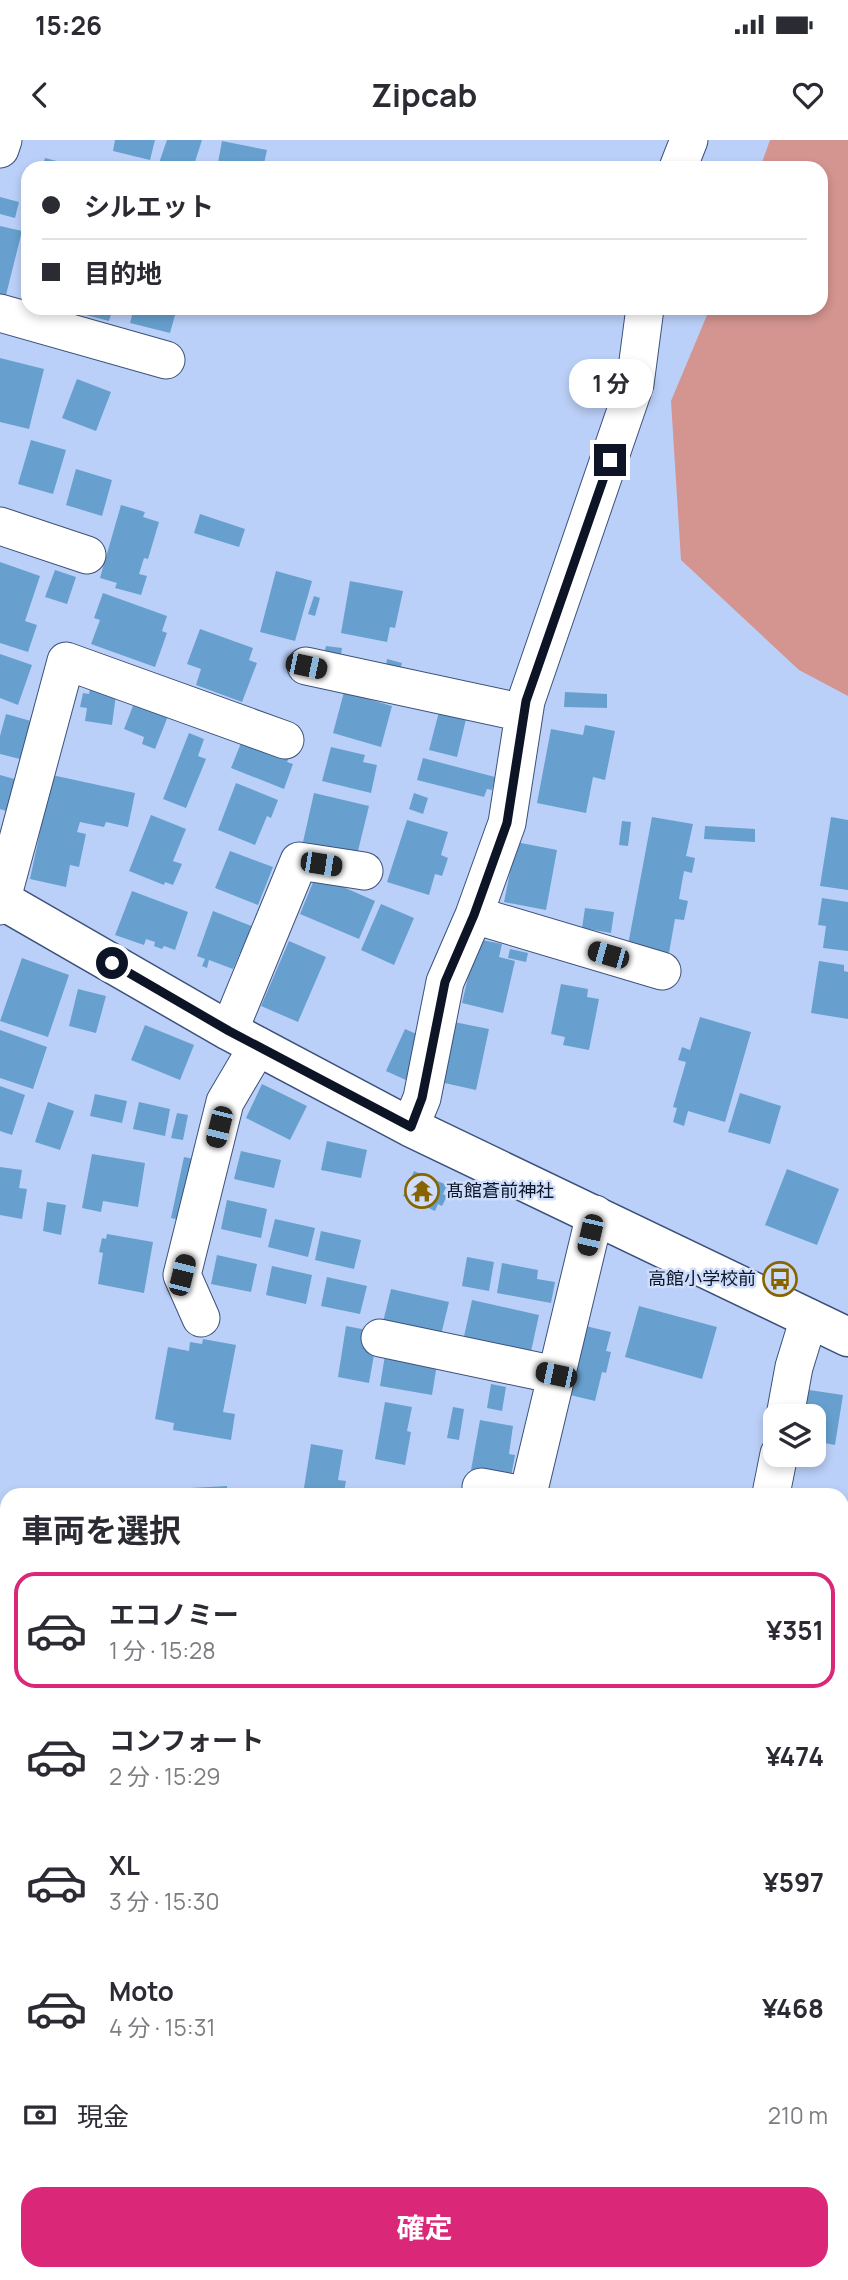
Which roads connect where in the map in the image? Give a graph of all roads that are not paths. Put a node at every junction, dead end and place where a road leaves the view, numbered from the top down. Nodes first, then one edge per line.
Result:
1 (3, 140) edge
2 (689, 140) edge
3 (0, 149) edge
4 (681, 161) edge
5 (0, 313) edge
6 (644, 315) edge
7 (166, 360) dead end
8 (0, 526) edge
9 (87, 555) dead end
10 (306, 666) dead end
11 (524, 713) junction
12 (285, 740) dead end
13 (365, 871) dead end
14 (1, 901) edge
15 (474, 915) junction
16 (662, 971) dead end
17 (244, 1038) junction
18 (411, 1127) junction
19 (595, 1214) junction
20 (201, 1318) dead end
21 (809, 1318) junction
22 (848, 1337) edge
23 (380, 1338) dead end
24 (556, 1375) junction
25 (787, 1404) edge
26 (776, 1467) edge
27 (481, 1487) dead end
28 (486, 1488) edge
29 (529, 1488) edge
30 (772, 1488) edge

1 - 3 street
2 - 4 street
5 - 7 street
6 - 11 street
8 - 9 street
10 - 11 street
11 - 15 street
12 - 14 street
13 - 17 street
14 - 17 street
15 - 16 street
15 - 18 street
17 - 18 street
17 - 20 street
18 - 19 street
19 - 21 street
19 - 24 street
21 - 22 street
21 - 25 street
23 - 24 street
24 - 29 street
26 - 30 street
27 - 28 street

